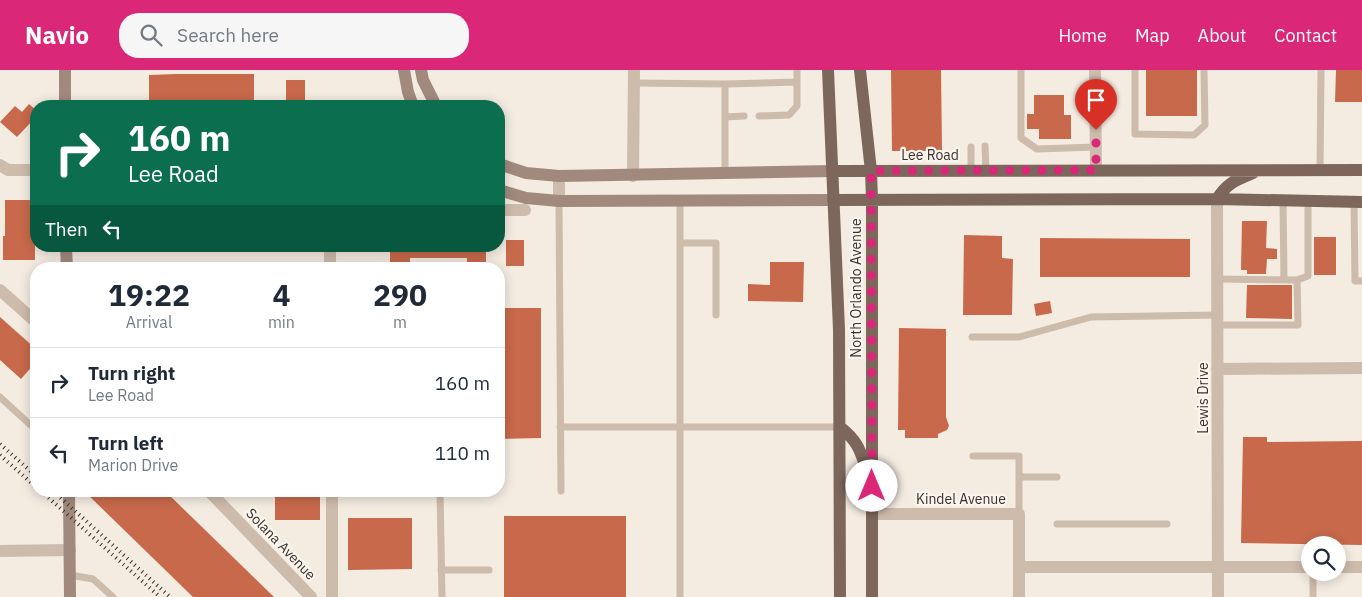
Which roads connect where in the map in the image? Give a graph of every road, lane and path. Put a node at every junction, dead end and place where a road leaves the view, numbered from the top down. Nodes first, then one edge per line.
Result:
1 (64, 70) edge
2 (404, 70) edge
3 (422, 70) edge
4 (797, 70) edge
5 (828, 70) edge
6 (860, 70) edge
7 (1021, 70) edge
8 (1095, 70) edge
9 (1135, 70) edge
10 (1204, 70) edge
11 (1321, 70) edge
12 (634, 76) edge
13 (797, 82) junction
14 (725, 84) junction
15 (65, 100) edge
16 (411, 100) edge
17 (433, 100) edge
18 (744, 116) dead end
19 (759, 116) dead end
20 (725, 117) junction
21 (971, 146) dead end
22 (985, 146) dead end
23 (1096, 147) junction
24 (0, 166) edge
25 (505, 166) edge
26 (30, 170) edge
27 (971, 170) junction
28 (986, 170) junction
29 (1096, 170) junction
30 (1320, 170) junction
31 (1362, 170) edge
32 (832, 171) junction
33 (871, 171) junction
34 (1258, 171) junction
35 (725, 174) junction
36 (559, 176) junction
37 (633, 176) junction
38 (505, 192) edge
39 (1217, 199) junction
40 (680, 200) junction
41 (833, 200) junction
42 (872, 200) junction
43 (1283, 200) junction
44 (559, 201) junction
45 (1308, 201) junction
46 (1358, 202) edge
47 (505, 210) edge
48 (525, 210) dead end
49 (680, 243) junction
50 (1217, 279) junction
51 (1284, 280) junction
52 (1298, 280) junction
53 (1362, 281) edge
54 (0, 290) edge
55 (716, 315) dead end
56 (30, 317) edge
57 (1217, 320) junction
58 (972, 337) dead end
59 (1362, 368) edge
60 (1217, 369) junction
61 (0, 397) edge
62 (30, 424) edge
63 (560, 427) junction
64 (680, 427) junction
65 (840, 427) junction
66 (972, 456) dead end
67 (1019, 477) junction
68 (1057, 477) dead end
69 (872, 486) junction
70 (561, 491) dead end
71 (70, 497) edge
72 (215, 497) edge
73 (332, 497) edge
74 (440, 497) edge
75 (872, 514) junction
76 (1020, 514) junction
77 (1057, 524) dead end
78 (1167, 524) dead end
79 (70, 550) junction
80 (0, 551) edge
81 (1020, 567) junction
82 (1218, 567) junction
83 (1301, 567) edge
84 (1346, 567) edge
85 (1362, 567) edge
86 (441, 570) junction
87 (488, 570) dead end
88 (70, 575) junction
89 (1313, 581) edge
90 (70, 597) edge
91 (113, 597) edge
92 (311, 597) edge
93 (332, 597) edge
94 (442, 597) edge
95 (680, 597) edge
96 (840, 597) edge
97 (872, 597) edge
98 (1019, 597) edge
99 (1218, 597) edge
100 (1313, 597) edge

1 - 15 street
2 - 16 street
3 - 17 street
4 - 13 lane
5 - 32 main road, North Orlando Avenue
6 - 33 main road, North Orlando Avenue
7 - 23 lane
8 - 23 street
9 - 10 lane
11 - 30 lane
12 - 14 lane
12 - 37 street
13 - 14 lane
13 - 19 lane
14 - 20 lane
18 - 20 lane
20 - 35 lane
21 - 27 lane
22 - 28 lane
23 - 29 street
24 - 26 street
25 - 36 street, Lee Road
27 - 28 main road, Lee Road
27 - 33 main road, Lee Road
28 - 29 main road, Lee Road
29 - 34 main road, Lee Road
30 - 31 main road, Lee Road
30 - 34 main road, Lee Road
32 - 33 main road, Lee Road
32 - 35 street, Lee Road
32 - 41 main road, North Orlando Avenue
33 - 42 main road, North Orlando Avenue
34 - 39 main road
35 - 37 street, Lee Road
36 - 37 street, Lee Road
36 - 44 street
38 - 44 street
39 - 42 main road
39 - 43 main road
39 - 50 street, Lewis Drive
40 - 41 street
40 - 44 street
40 - 49 lane
41 - 42 main road
41 - 65 main road, North Orlando Avenue
42 - 69 main road, North Orlando Avenue
43 - 45 main road
43 - 51 lane
44 - 63 lane
45 - 46 main road
45 - 52 lane
46 - 53 lane
47 - 48 street
49 - 55 lane
49 - 64 lane
50 - 51 lane
50 - 57 street, Lewis Drive
51 - 52 lane
52 - 57 lane
54 - 56 street
57 - 58 lane
57 - 60 street, Lewis Drive
59 - 60 street
60 - 82 street, Lewis Drive
61 - 62 lane
63 - 64 lane
63 - 70 lane
64 - 65 lane
64 - 95 lane
65 - 69 main road
65 - 96 main road, North Orlando Avenue
66 - 67 lane
67 - 68 lane
67 - 76 lane
69 - 75 main road, North Orlando Avenue
71 - 79 street
72 - 92 street, Solana Avenue
73 - 93 street
74 - 86 lane
75 - 76 street, Kindel Avenue
75 - 97 main road, North Orlando Avenue
76 - 81 street
77 - 78 lane
79 - 80 street
79 - 88 street
81 - 82 street
81 - 98 street
82 - 83 street
82 - 99 street, Lewis Drive
84 - 85 street
86 - 87 lane
86 - 94 lane
88 - 90 street
88 - 91 lane
89 - 100 lane

